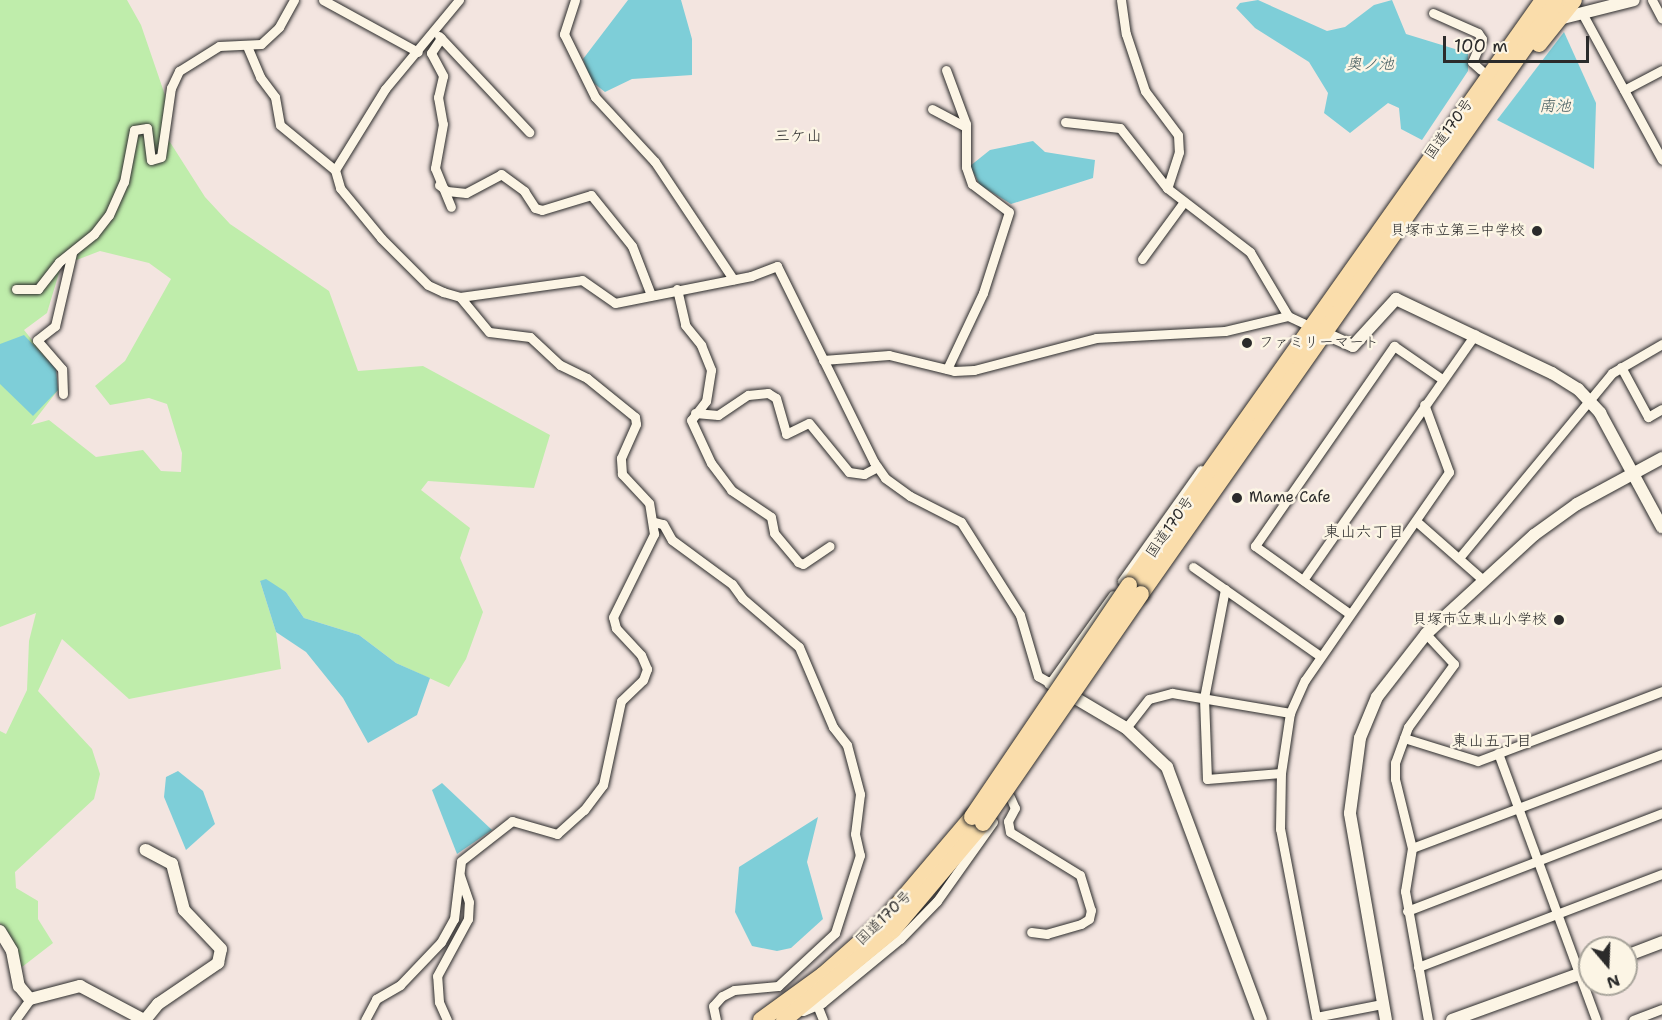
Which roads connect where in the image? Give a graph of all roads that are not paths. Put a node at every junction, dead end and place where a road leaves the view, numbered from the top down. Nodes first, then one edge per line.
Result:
1 (323, 0) edge
2 (459, 0) edge
3 (575, 0) edge
4 (1121, 0) edge
5 (1531, 0) edge
6 (1543, 0) edge
7 (1558, 0) edge
8 (1634, 0) edge
9 (1652, 0) edge
10 (288, 2) edge
11 (1578, 7) edge
12 (1433, 13) dead end
13 (1662, 19) edge
14 (438, 35) junction
15 (247, 46) junction
16 (418, 51) junction
17 (946, 70) dead end
18 (1481, 70) junction
19 (1662, 70) edge
20 (1504, 77) junction
21 (1624, 90) junction
22 (932, 109) dead end
23 (1065, 122) dead end
24 (966, 127) junction
25 (529, 132) dead end
26 (1441, 140) junction
27 (1662, 160) edge
28 (335, 170) junction
29 (439, 185) junction
30 (1167, 188) junction
31 (1183, 203) junction
32 (451, 207) dead end
33 (72, 253) junction
34 (1143, 259) dead end
35 (733, 279) junction
36 (16, 289) dead end
37 (677, 289) junction
38 (651, 295) junction
39 (460, 297) junction
40 (1288, 316) junction
41 (1309, 326) junction
42 (1475, 334) junction
43 (1326, 335) junction
44 (1662, 344) edge
45 (823, 360) junction
46 (1621, 367) junction
47 (946, 369) junction
48 (1442, 379) junction
49 (63, 394) dead end
50 (1590, 400) junction
51 (1424, 404) junction
52 (1662, 410) edge
53 (695, 413) junction
54 (1242, 424) junction
55 (1662, 458) edge
56 (877, 467) junction
57 (1633, 473) junction
58 (1416, 521) junction
59 (654, 522) junction
60 (1662, 527) edge
61 (830, 546) dead end
62 (1460, 558) junction
63 (1193, 567) dead end
64 (1482, 579) junction
65 (1303, 580) junction
66 (1135, 589) junction
67 (1225, 589) junction
68 (1350, 614) junction
69 (1088, 629) junction
70 (1426, 634) junction
71 (1320, 656) junction
72 (1050, 683) junction
73 (1662, 691) edge
74 (1204, 699) junction
75 (1076, 700) junction
76 (1290, 713) junction
77 (1126, 728) junction
78 (1404, 738) junction
79 (1498, 753) junction
80 (1662, 754) edge
81 (1281, 773) junction
82 (1010, 797) junction
83 (1518, 808) junction
84 (1662, 813) edge
85 (978, 820) junction
86 (1412, 848) junction
87 (146, 850) dead end
88 (1538, 862) junction
89 (460, 874) junction
90 (1662, 874) edge
91 (1407, 911) junction
92 (1557, 914) junction
93 (0, 931) edge
94 (1031, 932) dead end
95 (1662, 942) edge
96 (1638, 951) edge
97 (1578, 959) edge
98 (1418, 967) junction
99 (1578, 974) edge
100 (1590, 996) edge
101 (30, 999) junction
102 (1383, 1004) junction
103 (817, 1005) junction
104 (1662, 1009) edge
105 (788, 1017) edge
106 (15, 1020) edge
107 (145, 1020) edge
108 (365, 1020) edge
109 (447, 1020) edge
110 (716, 1020) edge
111 (761, 1020) edge
112 (823, 1020) edge
113 (1261, 1020) edge
114 (1386, 1020) edge
115 (1428, 1020) edge
116 (1452, 1020) edge
117 (1596, 1020) edge
118 (1633, 1020) edge

1 - 16 street
2 - 14 street
3 - 35 street
4 - 30 street
5 - 18 highway
6 - 26 highway, 国道170号
7 - 20 highway, 国道170号
8 - 11 street
9 - 13 street
10 - 15 street
11 - 20 highway
11 - 21 street
12 - 18 street
14 - 16 street
14 - 25 street
14 - 29 street
15 - 28 street
15 - 33 street
16 - 28 street
17 - 24 street
18 - 26 highway
19 - 21 street
20 - 43 highway, 国道170号
21 - 27 street
22 - 24 street
23 - 30 street
24 - 47 street
26 - 41 highway, 国道170号
28 - 39 street
29 - 32 street
29 - 38 street
30 - 31 street
31 - 34 street
31 - 40 street
33 - 36 street
33 - 49 street
35 - 37 street
35 - 45 street
37 - 38 street
37 - 53 street
38 - 39 street
39 - 59 street
40 - 41 street
40 - 47 street
41 - 43 street
41 - 54 highway, 国道170号
42 - 43 street
42 - 48 street
42 - 50 street
43 - 66 highway, 国道170号
44 - 46 street
45 - 47 street
45 - 56 street
46 - 50 street
46 - 52 street
48 - 51 street
48 - 65 street
50 - 57 street
50 - 62 street
51 - 58 street
51 - 65 street
53 - 56 street
53 - 61 street
54 - 66 highway, 国道170号
54 - 69 street
55 - 57 street
56 - 72 street
57 - 60 street
57 - 64 street
58 - 62 street
58 - 68 street
59 - 89 street
59 - 110 street
62 - 64 street
63 - 67 street
64 - 70 street
65 - 68 street
66 - 85 highway, 国道170号, bridge
67 - 71 street
67 - 74 street
68 - 71 street
69 - 72 street
69 - 75 street
70 - 78 street
70 - 102 street
71 - 76 street
72 - 75 street
73 - 79 street
74 - 76 street
74 - 77 street
74 - 81 street
75 - 77 street
75 - 82 street
76 - 81 street
77 - 113 street
78 - 79 street
78 - 86 street
79 - 83 street
80 - 83 street
81 - 102 street
82 - 94 street
82 - 103 street
83 - 86 street
83 - 88 street
84 - 88 street
85 - 105 highway, 国道170号
85 - 111 highway, 国道170号
86 - 91 street
87 - 107 street
88 - 91 street
88 - 92 street
89 - 108 street
89 - 109 street
90 - 92 street
91 - 98 street
92 - 97 street
92 - 98 street
93 - 101 street
95 - 96 street
98 - 115 street
99 - 116 street
100 - 117 street
101 - 106 street
101 - 107 street
102 - 114 street
103 - 105 street
103 - 112 street
104 - 118 street

